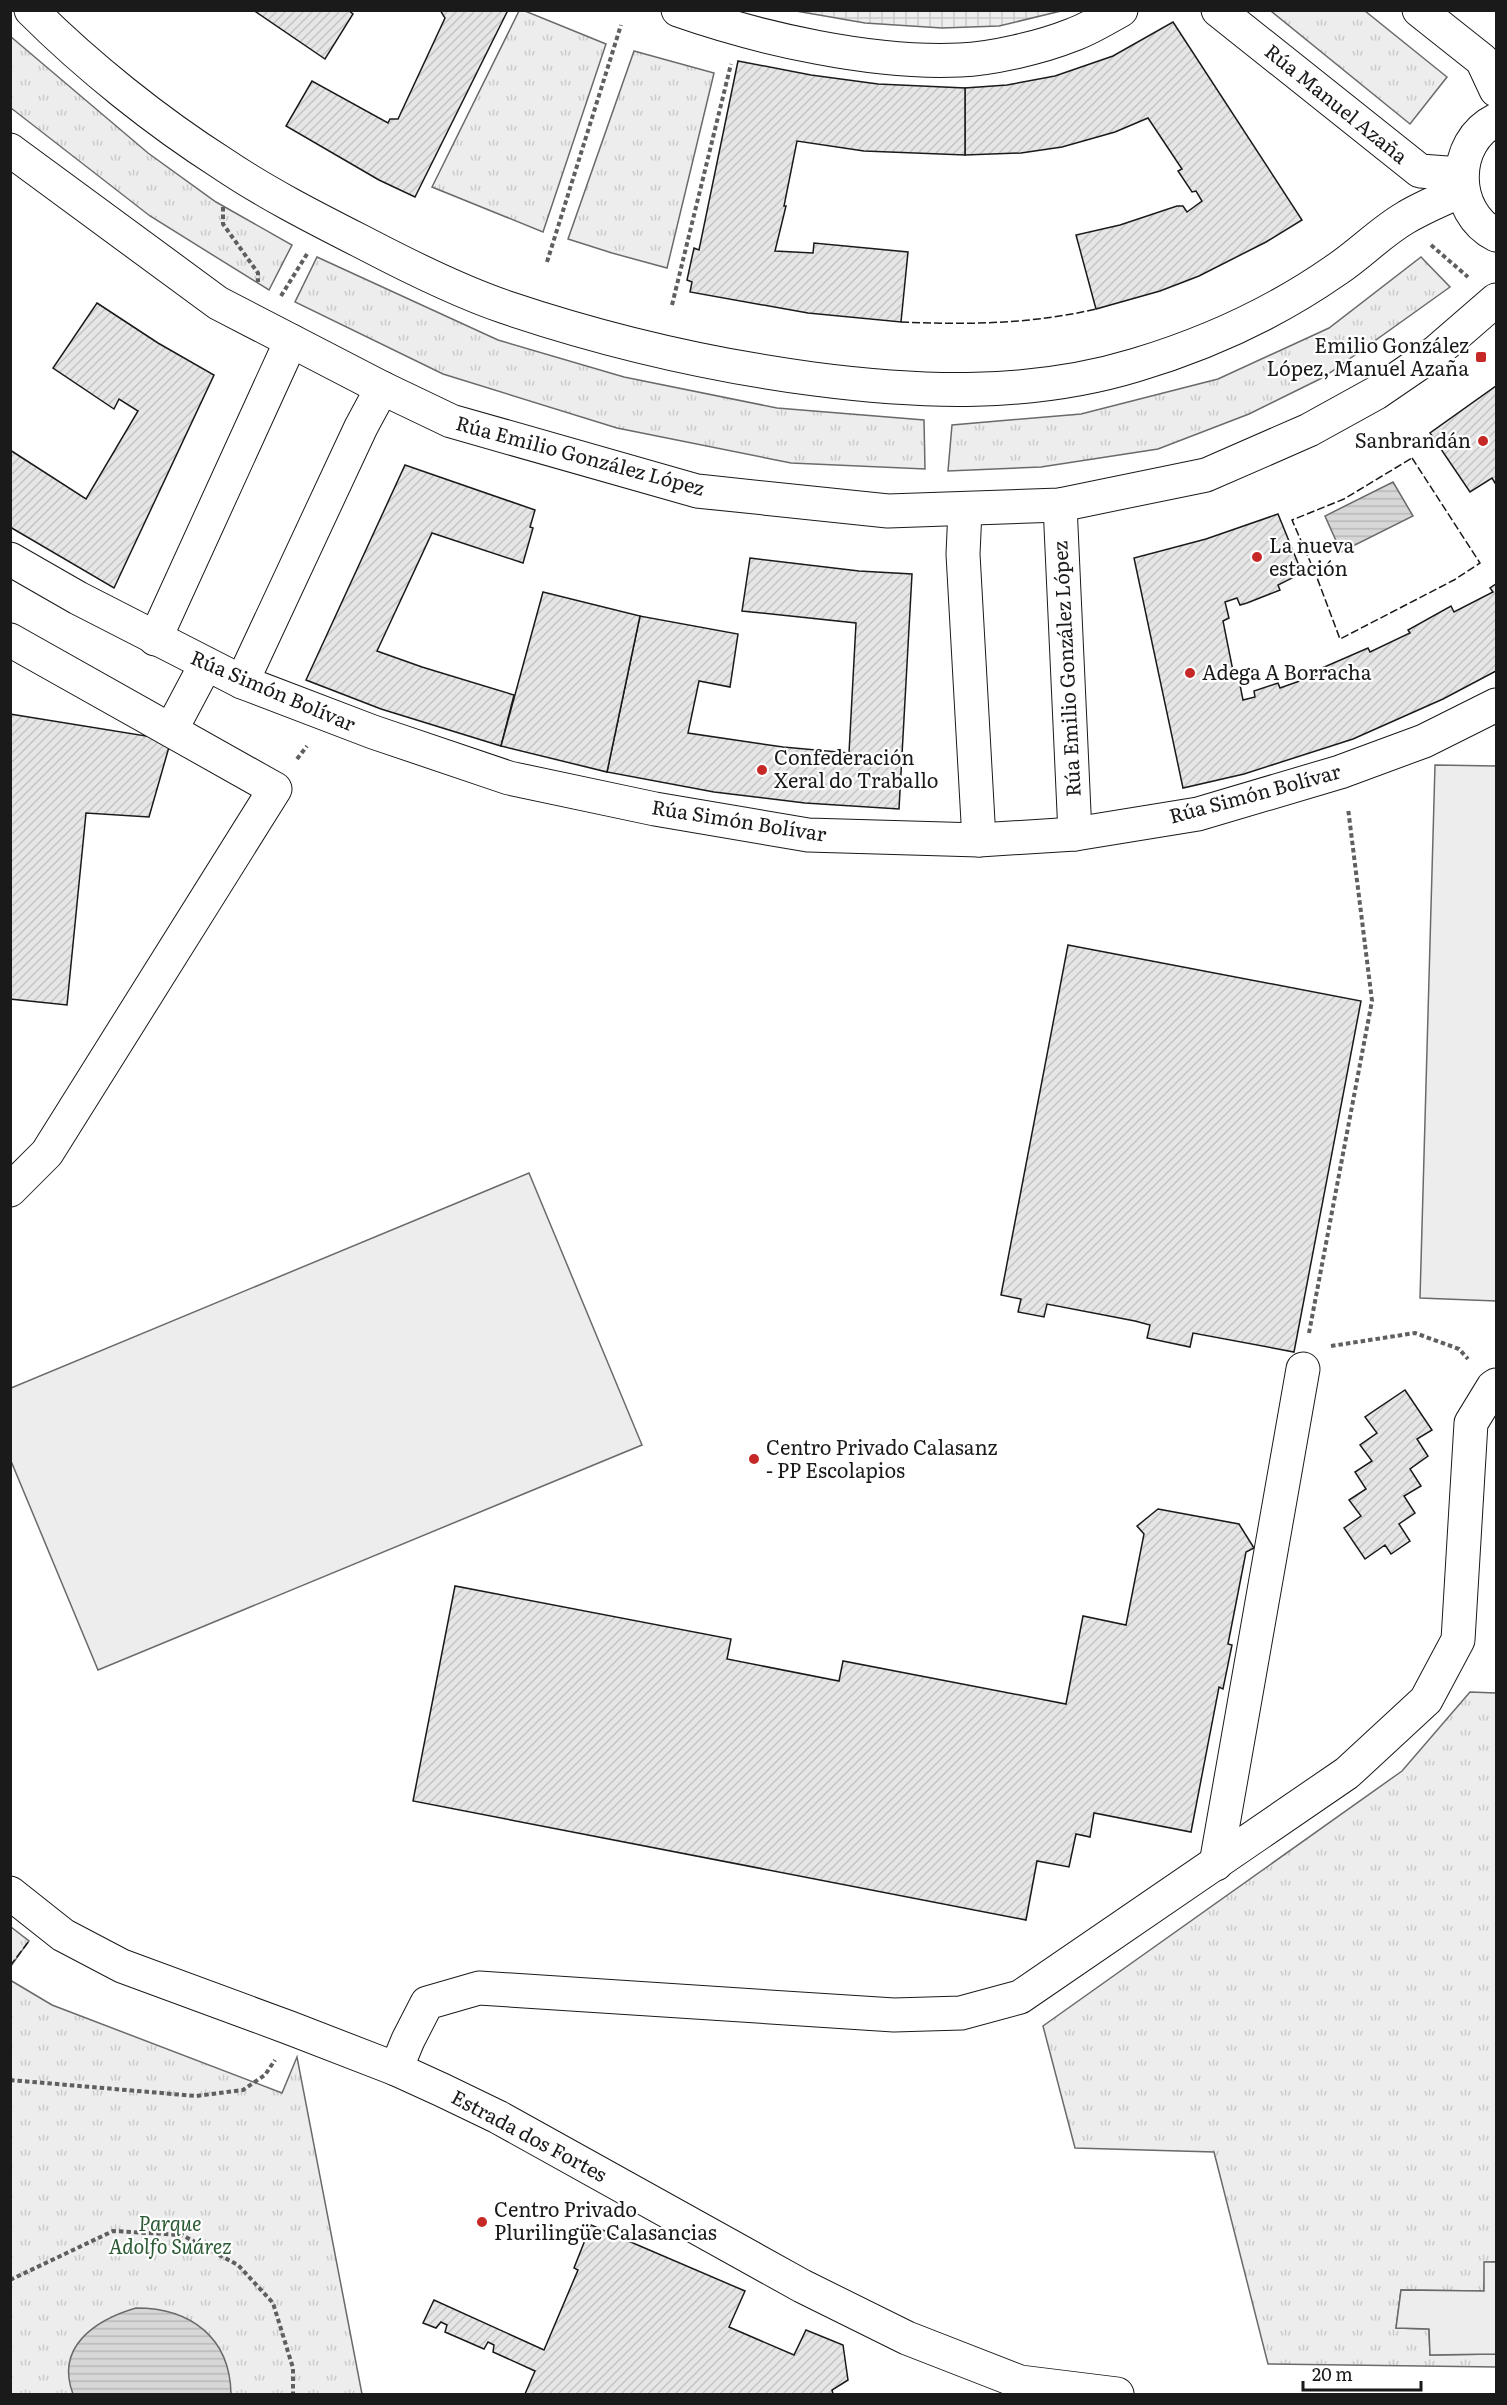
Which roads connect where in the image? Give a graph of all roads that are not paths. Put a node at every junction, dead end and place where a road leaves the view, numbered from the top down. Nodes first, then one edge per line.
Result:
1 (31, 10) edge
2 (678, 10) edge
3 (1121, 10) edge
4 (1419, 10) edge
5 (1219, 11) edge
6 (1497, 90) edge
7 (1497, 120) edge
8 (10, 150) edge
9 (1462, 182) junction
10 (1497, 235) edge
11 (1486, 292) edge
12 (291, 341) junction
13 (382, 388) junction
14 (1060, 505) junction
15 (965, 510) junction
16 (10, 559) edge
17 (155, 639) junction
18 (10, 640) edge
19 (206, 664) junction
20 (242, 681) junction
21 (1497, 705) edge
22 (171, 730) junction
23 (1075, 834) junction
24 (979, 840) junction
25 (10, 1190) edge
26 (1305, 1359) road end
27 (1495, 1386) edge
28 (1216, 1864) junction
29 (10, 1893) edge
30 (396, 2069) junction
31 (1018, 2388) edge
32 (1117, 2394) edge

1 - 9 street
2 - 3 street
4 - 6 street
5 - 9 street, Rúa Manuel Azaña
7 - 9 street
8 - 12 street, Rúa Emilio González López
9 - 10 street
11 - 14 street, Rúa Emilio González López
12 - 13 street, Rúa Emilio González López
12 - 17 street
13 - 15 street, Rúa Emilio González López
13 - 20 street
14 - 15 street, Rúa Emilio González López
14 - 23 street, Rúa Emilio González López
15 - 24 street
16 - 17 street, Rúa Simón Bolívar
17 - 19 street, Rúa Simón Bolívar
18 - 22 street
19 - 20 street, Rúa Simón Bolívar
19 - 22 street
20 - 24 street, Rúa Simón Bolívar
21 - 23 street, Rúa Simón Bolívar
22 - 25 street
23 - 24 street, Rúa Simón Bolívar
26 - 28 street
27 - 28 street
28 - 30 street
29 - 30 street, Estrada dos Fortes
30 - 31 street, Estrada dos Fortes
31 - 32 street, Estrada dos Fortes

